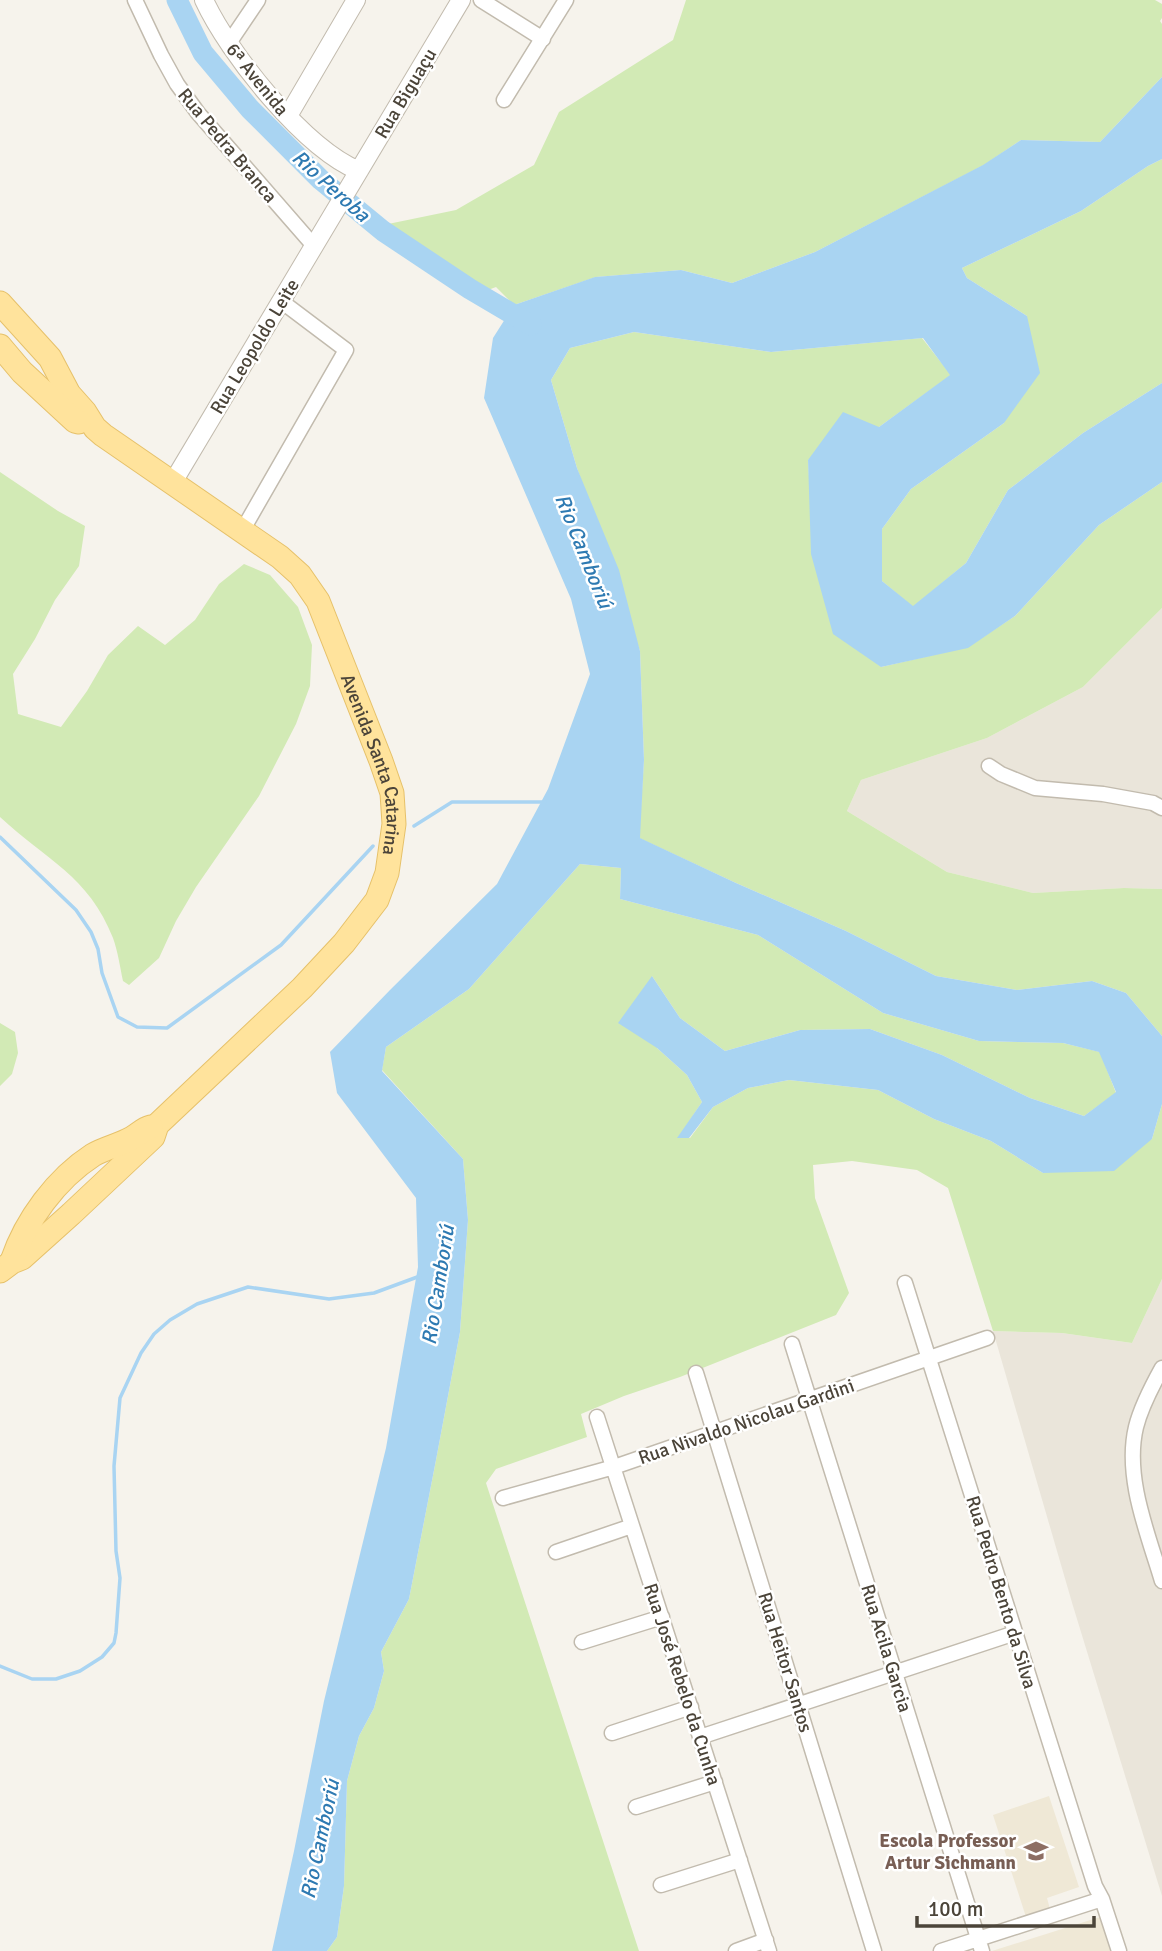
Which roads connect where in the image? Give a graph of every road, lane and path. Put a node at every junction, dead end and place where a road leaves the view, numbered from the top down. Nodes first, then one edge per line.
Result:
1 (135, 0) edge
2 (204, 0) edge
3 (258, 0) edge
4 (356, 0) edge
5 (461, 0) edge
6 (481, 0) edge
7 (566, 0) edge
8 (543, 39) junction
9 (229, 43) junction
10 (504, 100) dead end
11 (288, 116) junction
12 (354, 178) junction
13 (335, 210) joint
14 (314, 246) junction
15 (281, 300) junction
16 (0, 303) edge
17 (0, 346) edge
18 (42, 349) junction
19 (22, 372) junction
20 (95, 428) junction
21 (173, 482) junction
22 (242, 531) junction
23 (989, 765) dead end
24 (1162, 808) edge
25 (157, 1125) junction
26 (86, 1160) junction
27 (107, 1180) junction
28 (50, 1194) junction
29 (71, 1214) junction
30 (6, 1266) edge
31 (905, 1283) dead end
32 (987, 1338) dead end
33 (792, 1344) dead end
34 (929, 1358) junction
35 (1162, 1368) edge
36 (696, 1373) dead end
37 (809, 1399) junction
38 (597, 1417) dead end
39 (715, 1432) junction
40 (614, 1467) junction
41 (503, 1498) dead end
42 (632, 1526) junction
43 (556, 1552) dead end
44 (1162, 1581) edge
45 (662, 1617) junction
46 (1015, 1633) junction
47 (582, 1642) dead end
48 (895, 1673) junction
49 (799, 1704) junction
50 (691, 1706) junction
51 (612, 1733) dead end
52 (700, 1737) junction
53 (715, 1782) junction
54 (636, 1807) dead end
55 (740, 1860) junction
56 (661, 1885) dead end
57 (1102, 1899) junction
58 (980, 1945) edge
59 (767, 1946) edge
60 (736, 1951) edge
61 (874, 1951) edge
62 (941, 1951) edge
63 (1119, 1951) edge

1 - 14 street, Rua Pedra Branca
2 - 9 street, 6ª Avenida
3 - 9 street
4 - 11 street
5 - 12 street, Rua Biguaçu
6 - 8 street
7 - 8 street
8 - 10 street
9 - 11 street, 6ª Avenida
11 - 12 street, 6ª Avenida
12 - 13 street, Rua Biguaçu
13 - 14 street, Rua Leopoldo Leite
14 - 15 street, Rua Leopoldo Leite
15 - 21 street, Rua Leopoldo Leite
15 - 22 street
16 - 18 main road, Avenida Santa Catarina
17 - 19 main road, Avenida Santa Catarina
18 - 19 main road
18 - 20 main road, Avenida Santa Catarina
19 - 20 main road, Avenida Santa Catarina
20 - 21 main road, Avenida Santa Catarina
21 - 22 main road, Avenida Santa Catarina
22 - 25 main road, Avenida Santa Catarina
23 - 24 street
25 - 26 main road, Avenida Santa Catarina
25 - 27 main road, Avenida Santa Catarina
26 - 27 main road
26 - 28 main road, Avenida Santa Catarina
27 - 29 main road, Avenida Santa Catarina
28 - 29 main road
28 - 30 main road, Avenida Santa Catarina
29 - 30 main road, Avenida Santa Catarina
31 - 34 street, Rua Pedro Bento da Silva
32 - 34 street, Rua Nivaldo Nicolau Gardini
33 - 37 street, Rua Acila Garcia
34 - 37 street, Rua Nivaldo Nicolau Gardini
34 - 46 street, Rua Pedro Bento da Silva
35 - 44 street
36 - 39 street, Rua Heitor Santos
37 - 39 street, Rua Nivaldo Nicolau Gardini
37 - 48 street, Rua Acila Garcia
38 - 40 street, Rua José Rebelo da Cunha
39 - 40 street, Rua Nivaldo Nicolau Gardini
39 - 49 street, Rua Heitor Santos
40 - 41 street, Rua Nivaldo Nicolau Gardini
40 - 42 street, Rua José Rebelo da Cunha
42 - 43 street
42 - 45 street, Rua José Rebelo da Cunha
45 - 47 street
45 - 50 street, Rua José Rebelo da Cunha
46 - 48 street
46 - 57 street, Rua Pedro Bento da Silva
48 - 49 street
48 - 58 street, Rua Acila Garcia
49 - 52 street
49 - 61 street, Rua Heitor Santos
50 - 51 street
50 - 52 street, Rua José Rebelo da Cunha
52 - 53 street, Rua José Rebelo da Cunha
53 - 54 street
53 - 55 street, Rua José Rebelo da Cunha
55 - 56 street
55 - 59 street, Rua José Rebelo da Cunha
57 - 58 street
57 - 63 street, Rua Pedro Bento da Silva
58 - 62 street
59 - 60 street

